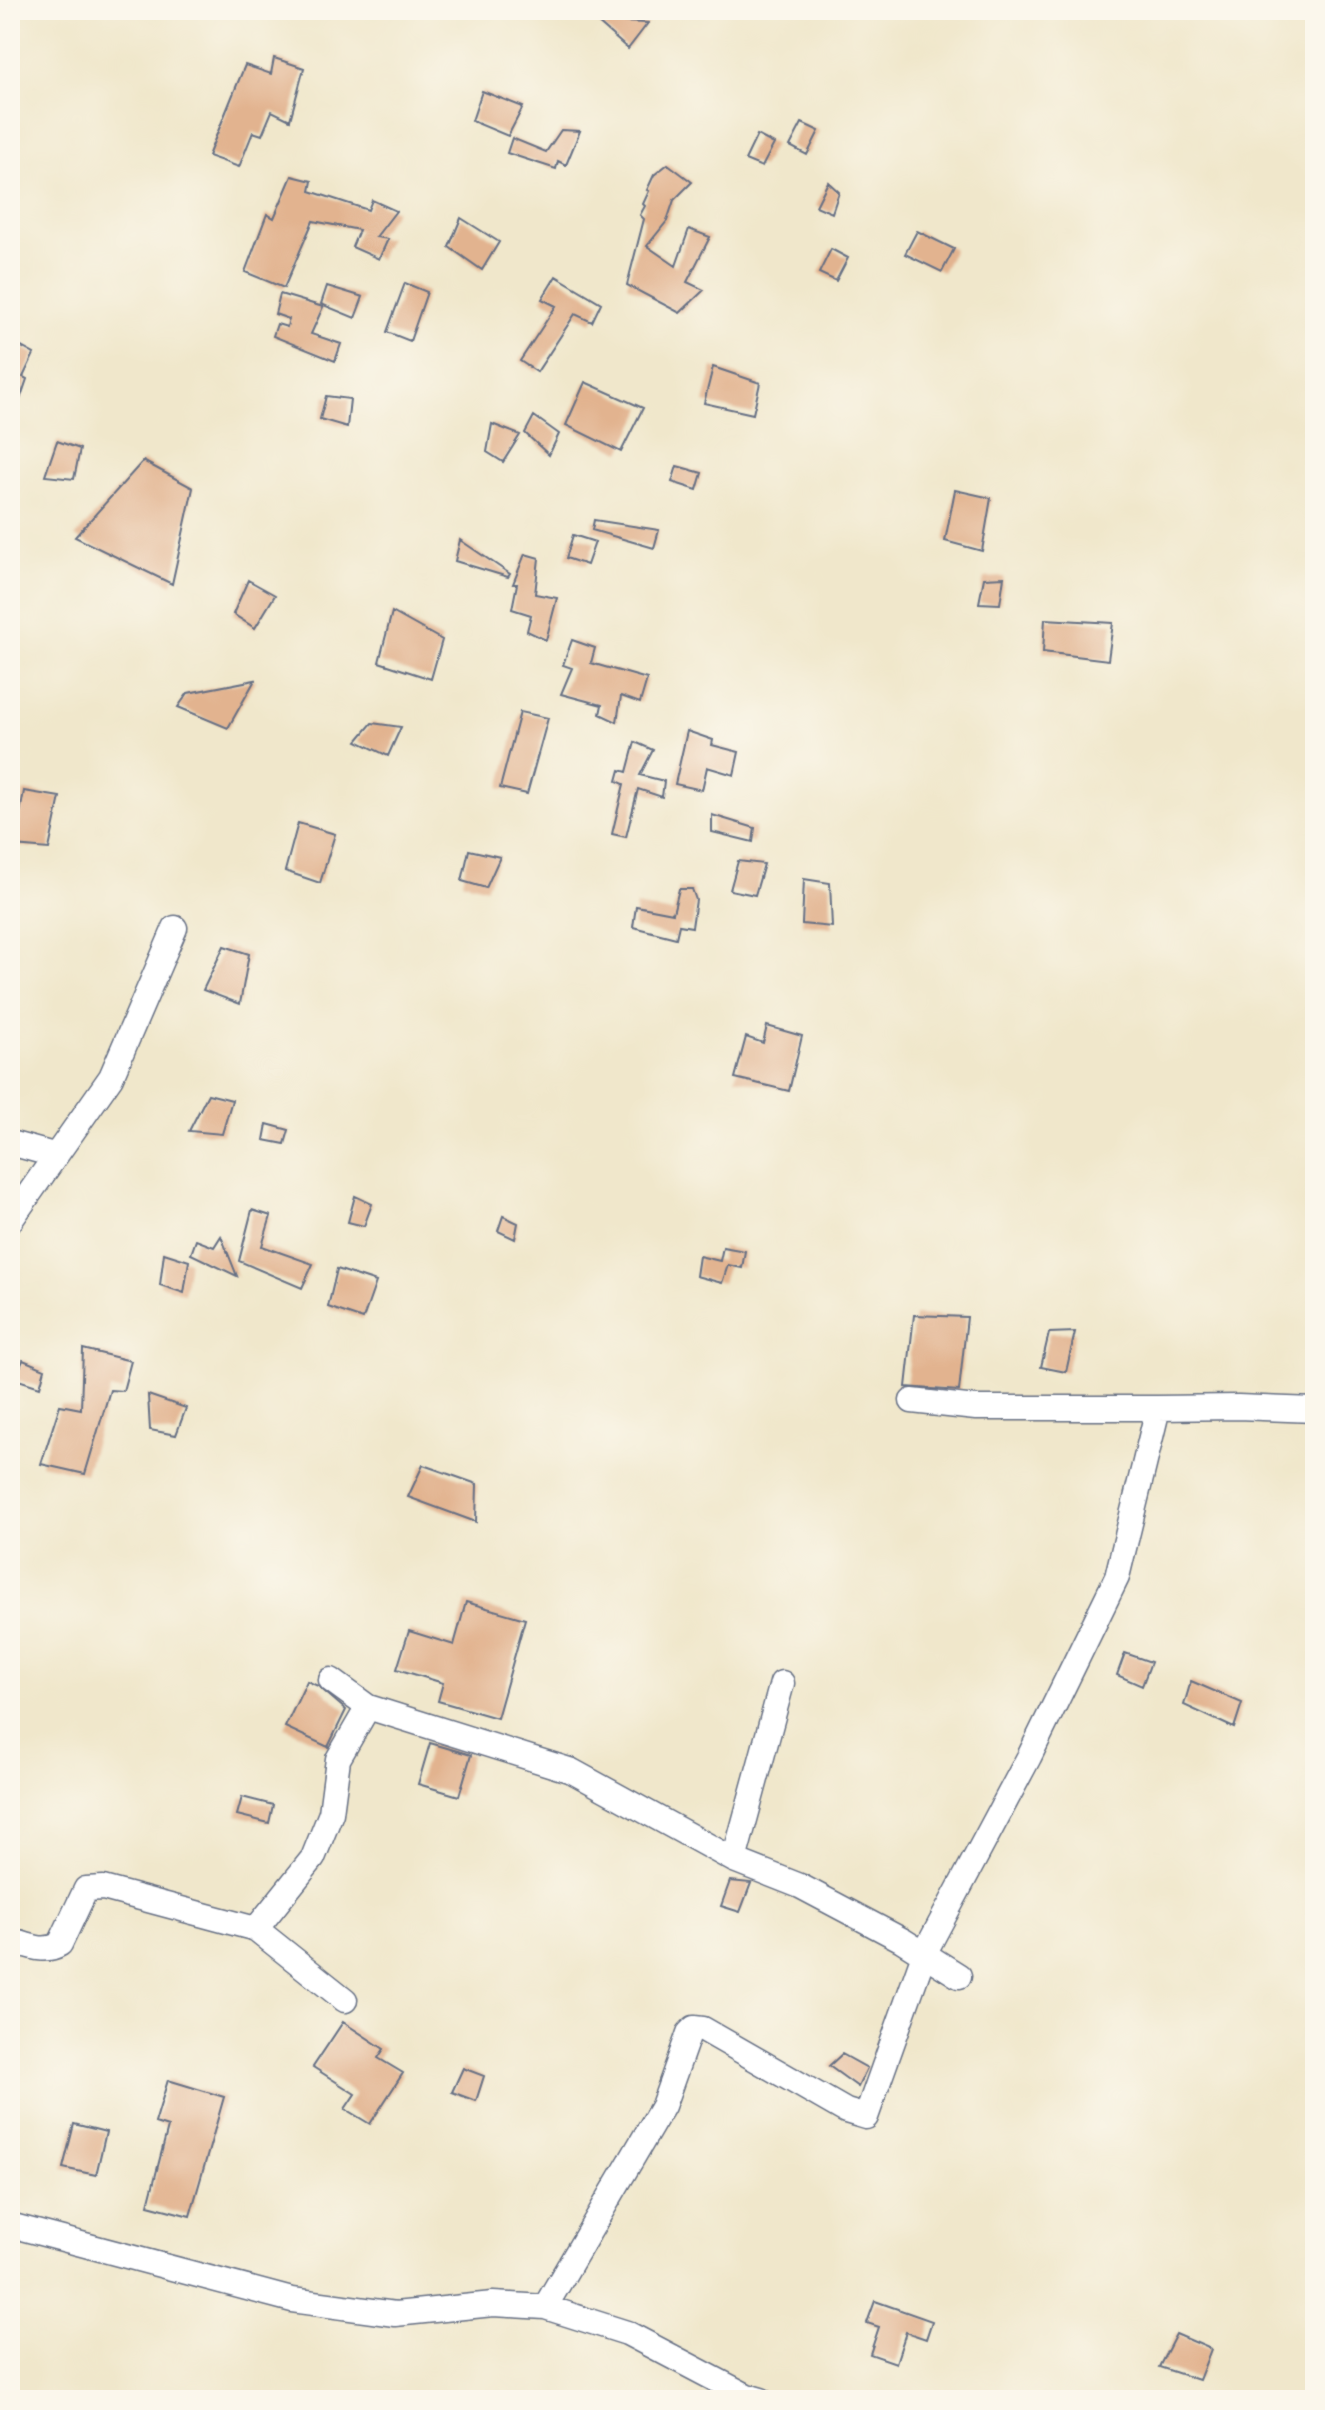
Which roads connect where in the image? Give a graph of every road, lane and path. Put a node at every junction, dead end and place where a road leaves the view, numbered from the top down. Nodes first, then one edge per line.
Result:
1 (175, 928) dead end
2 (10, 1143) edge
3 (54, 1155) junction
4 (10, 1221) edge
5 (912, 1401) dead end
6 (1158, 1408) junction
7 (1315, 1410) edge
8 (331, 1680) dead end
9 (782, 1683) dead end
10 (368, 1707) junction
11 (734, 1860) junction
12 (256, 1929) junction
13 (10, 1940) edge
14 (924, 1954) junction
15 (959, 1976) dead end
16 (345, 2000) dead end
17 (10, 2225) edge
18 (545, 2307) junction
19 (761, 2400) edge

1 - 3 street
2 - 3 street
3 - 4 street
5 - 6 street
6 - 7 street
6 - 14 street
8 - 10 street
9 - 11 street
10 - 11 street
10 - 12 street
11 - 14 street
12 - 13 street
12 - 16 street
14 - 15 street
14 - 18 street
17 - 18 street
18 - 19 street

